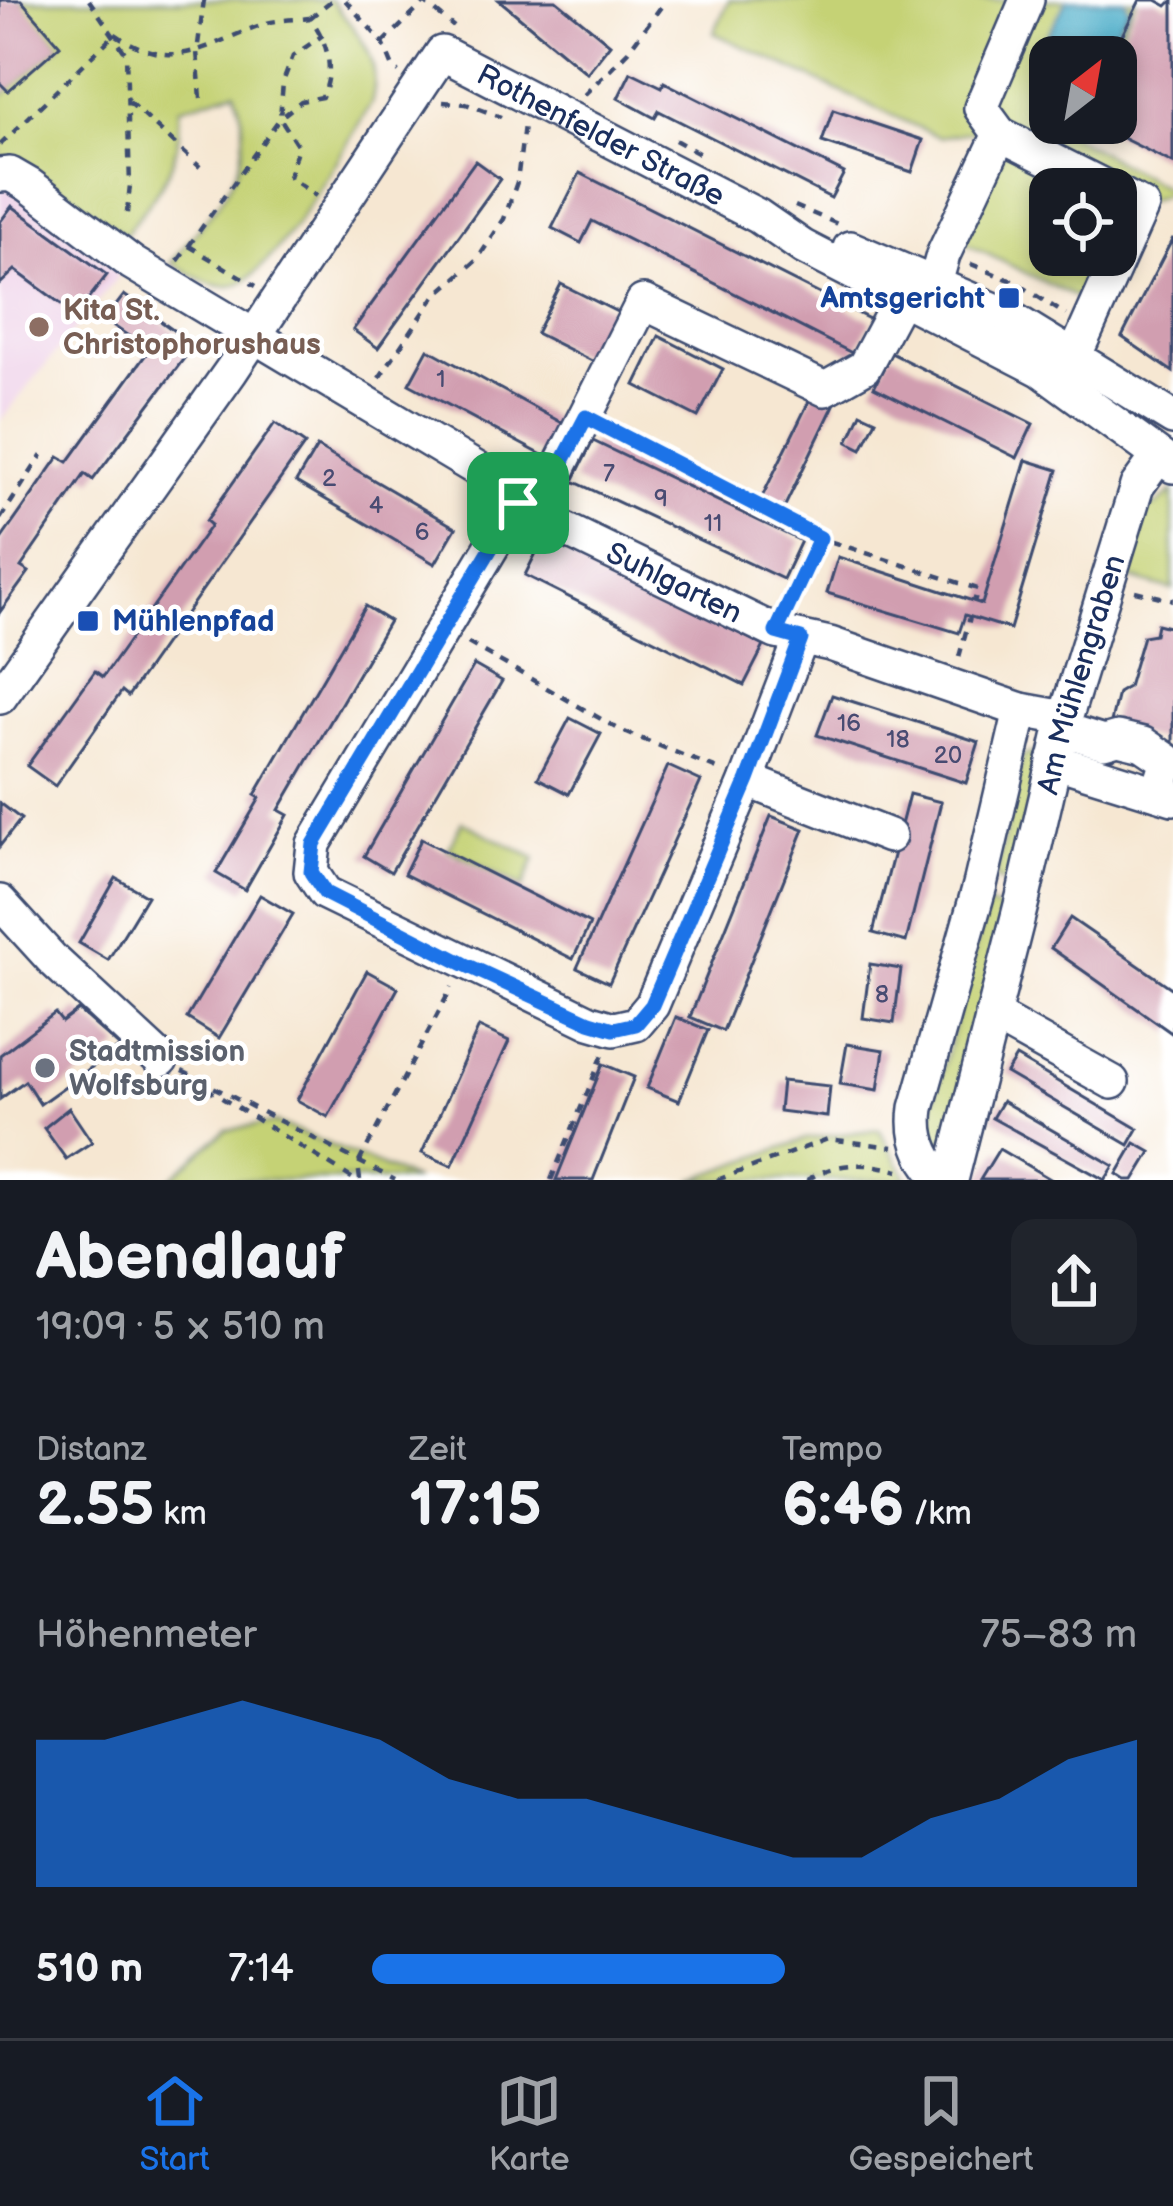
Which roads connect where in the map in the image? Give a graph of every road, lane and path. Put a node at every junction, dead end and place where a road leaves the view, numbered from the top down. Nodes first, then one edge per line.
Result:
1 (89, 0) edge
2 (204, 0) edge
3 (332, 0) edge
4 (345, 0) edge
5 (666, 0) edge
6 (1028, 0) edge
7 (423, 1) edge
8 (310, 18) junction
9 (115, 34) junction
10 (323, 35) junction
11 (455, 44) junction
12 (197, 52) junction
13 (201, 98) dead end
14 (581, 98) dead end
15 (129, 102) junction
16 (280, 118) junction
17 (524, 125) dead end
18 (657, 131) dead end
19 (1000, 134) junction
20 (0, 146) edge
21 (709, 163) dead end
22 (200, 166) dead end
23 (1070, 168) edge
24 (0, 175) edge
25 (770, 208) junction
26 (337, 211) junction
27 (842, 226) dead end
28 (189, 246) junction
29 (123, 255) junction
30 (1106, 276) edge
31 (163, 281) junction
32 (926, 286) junction
33 (278, 300) junction
34 (254, 338) junction
35 (1081, 343) junction
36 (1040, 369) junction
37 (364, 403) junction
38 (586, 417) junction
39 (1173, 418) edge
40 (42, 455) dead end
41 (1168, 458) edge
42 (526, 509) junction
43 (0, 519) edge
44 (820, 538) junction
45 (1106, 584) junction
46 (1173, 600) edge
47 (974, 602) dead end
48 (970, 617) dead end
49 (445, 629) junction
50 (789, 636) junction
51 (951, 685) junction
52 (0, 697) edge
53 (1021, 710) junction
54 (1061, 736) junction
55 (748, 780) junction
56 (1166, 795) edge
57 (889, 836) dead end
58 (980, 885) junction
59 (1024, 897) junction
60 (0, 902) edge
61 (464, 964) junction
62 (992, 1015) junction
63 (614, 1029) junction
64 (161, 1060) junction
65 (1112, 1082) dead end
66 (358, 1164) junction
67 (934, 1176) edge
68 (357, 1180) edge
69 (395, 1180) edge
70 (551, 1180) edge
71 (718, 1180) edge
72 (807, 1180) edge

1 - 9 path
2 - 12 path
3 - 8 path
4 - 7 path
5 - 14 path
6 - 19 street
7 - 11 path
8 - 10 path
8 - 12 path
9 - 12 path
9 - 15 path
9 - 20 path
10 - 16 path
10 - 16 path
11 - 25 street, Rothenfelder Straße
11 - 26 street
12 - 13 path
15 - 22 path
15 - 29 path
16 - 26 path
16 - 28 path
17 - 37 path
18 - 21 path
19 - 23 street
19 - 32 street
24 - 29 street, Suhlgarten
25 - 27 path
25 - 32 street, Rothenfelder Straße
26 - 33 street
28 - 31 path
28 - 33 path
29 - 31 street, Suhlgarten
30 - 35 street
31 - 34 street, Suhlgarten
32 - 35 street, Rothenfelder Straße
32 - 35 path
32 - 36 street, Rothenfelder Straße
32 - 38 street
33 - 34 street
34 - 37 street, Suhlgarten
34 - 52 street
35 - 36 street
35 - 39 street, Rothenfelder Straße
36 - 41 street, Rothenfelder Straße
37 - 42 street, Suhlgarten
38 - 42 street
38 - 44 path
40 - 43 path
41 - 45 street, Am Mühlengraben
42 - 49 street
42 - 50 street, Suhlgarten
44 - 47 path
44 - 50 path
45 - 46 path
45 - 54 street, Am Mühlengraben
48 - 51 path
49 - 55 path
49 - 61 street
50 - 51 street, Suhlgarten
50 - 55 street
51 - 53 street, Suhlgarten
53 - 54 street, Suhlgarten
53 - 58 street, Am Mühlengraben
54 - 56 street, Suhlgarten
54 - 59 street, Am Mühlengraben
55 - 57 street
55 - 63 street
58 - 59 street
58 - 67 street, Am Mühlengraben
59 - 62 street, Am Mühlengraben
60 - 64 street
61 - 63 street
61 - 66 path
62 - 65 street
62 - 67 street, Am Mühlengraben
63 - 70 path
64 - 66 path
64 - 68 path
66 - 68 path
66 - 69 path
67 - 71 path
67 - 72 path

